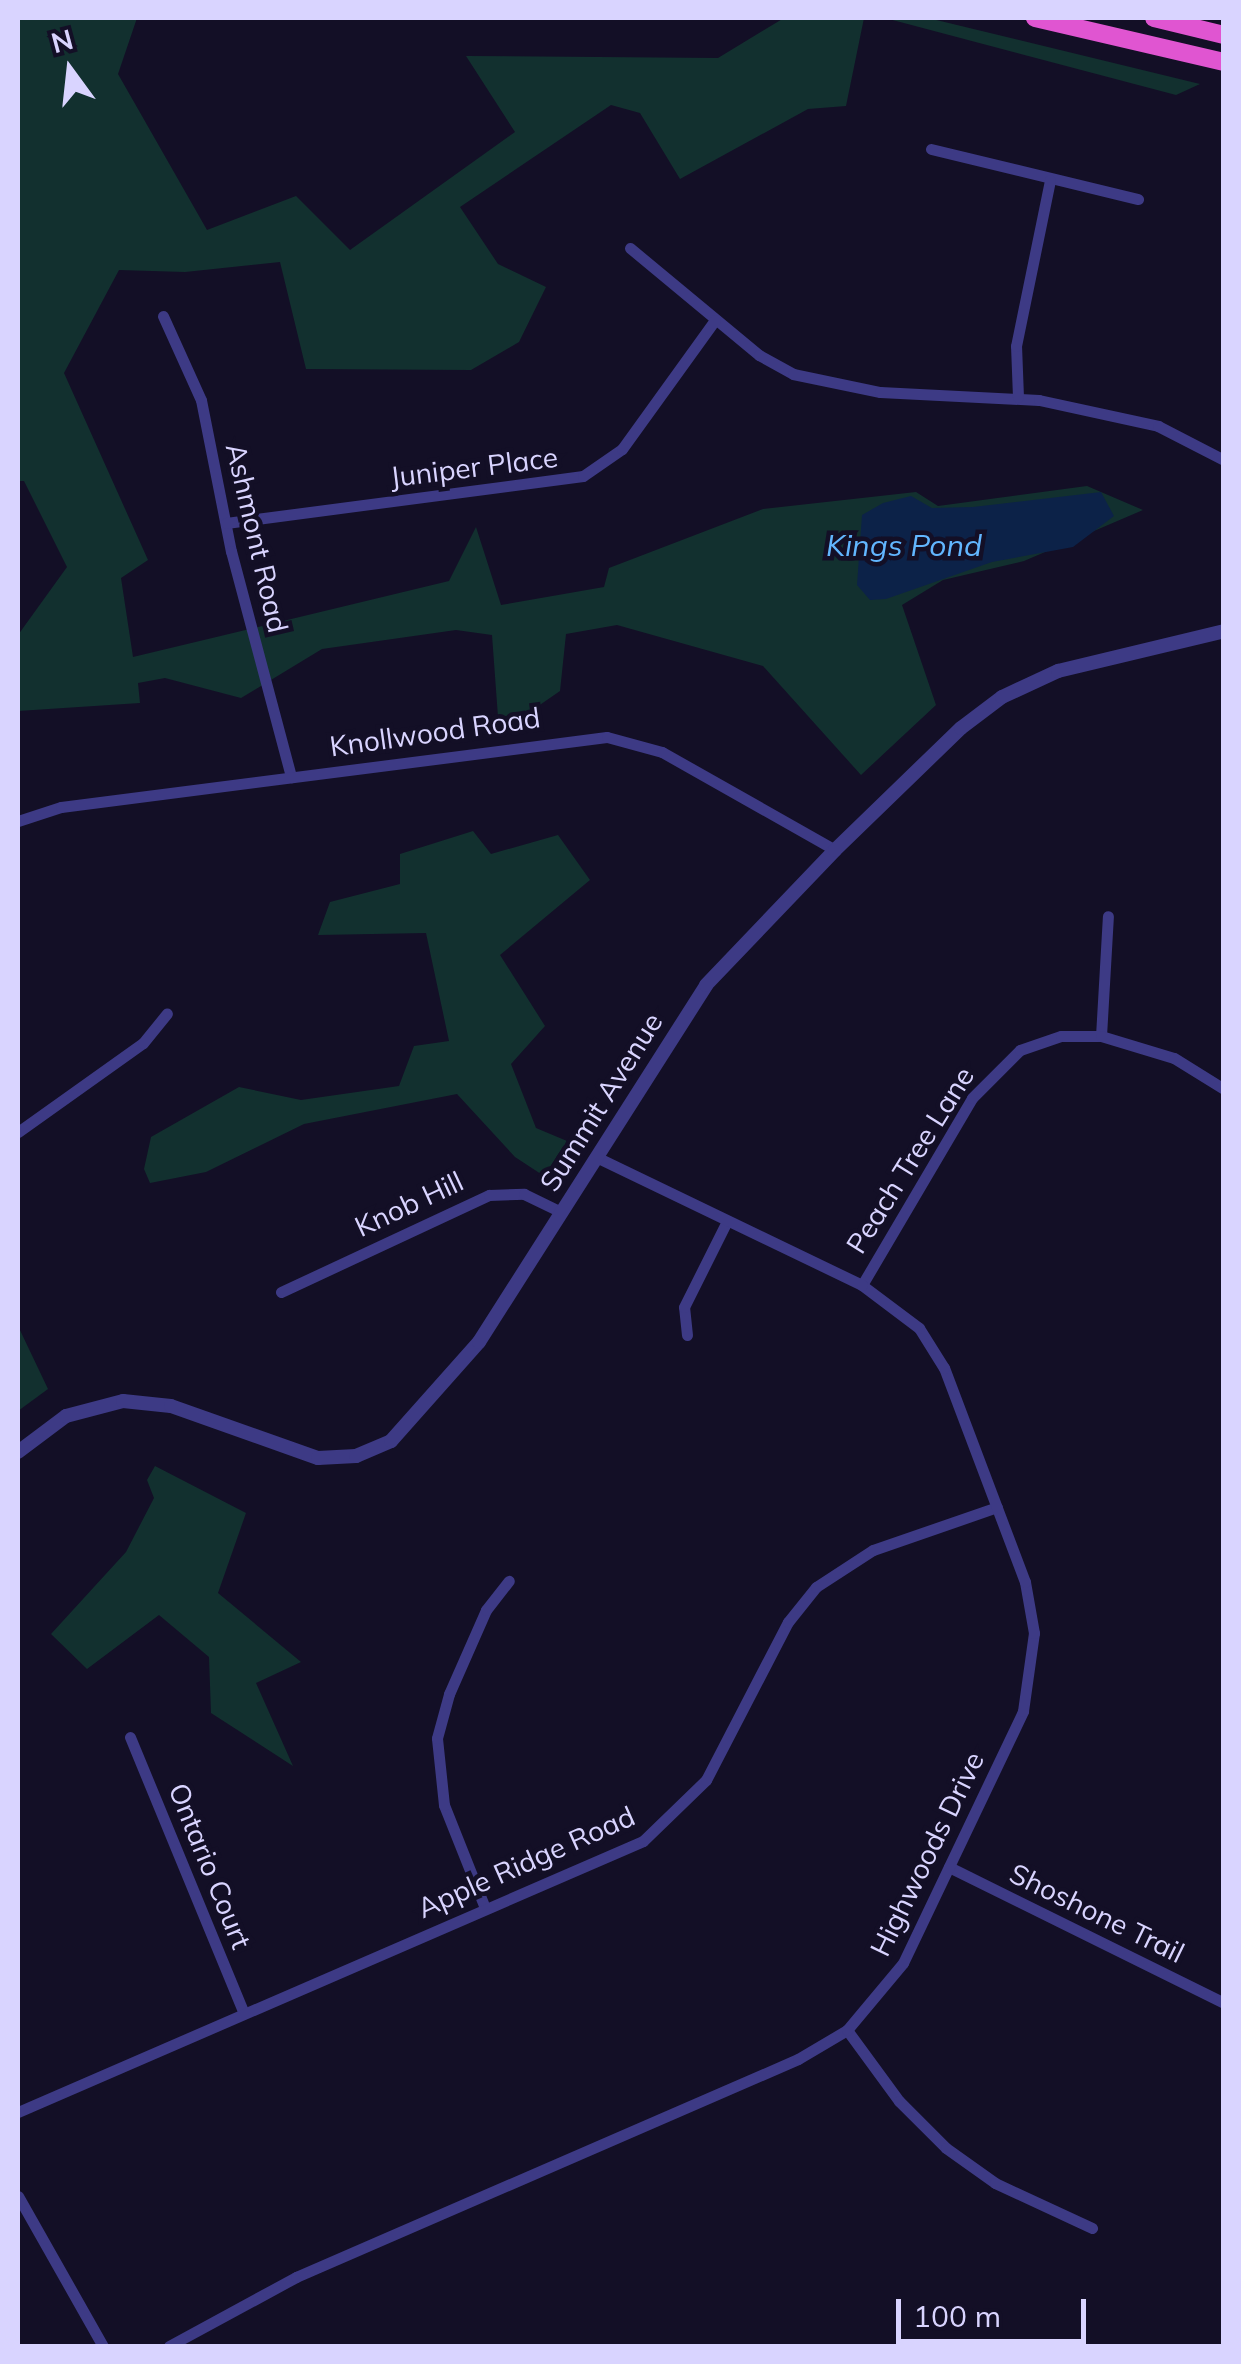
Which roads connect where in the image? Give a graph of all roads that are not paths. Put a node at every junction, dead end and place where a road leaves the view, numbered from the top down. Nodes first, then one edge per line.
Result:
1 (1035, 18) edge
2 (1154, 18) edge
3 (1164, 18) edge
4 (1224, 31) edge
5 (1224, 64) edge
6 (931, 150) dead end
7 (1050, 180) junction
8 (1138, 198) dead end
9 (630, 248) dead end
10 (164, 316) dead end
11 (715, 320) junction
12 (1018, 397) junction
13 (1224, 460) edge
14 (226, 523) junction
15 (1224, 631) edge
16 (292, 777) junction
17 (18, 821) edge
18 (835, 850) junction
19 (1108, 916) dead end
20 (166, 1013) dead end
21 (1101, 1036) junction
22 (1224, 1088) edge
23 (18, 1132) edge
24 (596, 1157) junction
25 (561, 1212) junction
26 (726, 1221) junction
27 (862, 1285) junction
28 (281, 1292) dead end
29 (686, 1335) dead end
30 (18, 1452) edge
31 (997, 1507) junction
32 (509, 1580) dead end
33 (130, 1738) dead end
34 (950, 1868) junction
35 (485, 1908) junction
36 (1224, 1986) edge
37 (1220, 2001) edge
38 (244, 2013) junction
39 (846, 2030) junction
40 (18, 2112) edge
41 (18, 2196) edge
42 (1092, 2228) dead end
43 (103, 2346) edge
44 (169, 2346) edge

1 - 5 highway
2 - 4 highway
3 - 4 highway
6 - 7 street
7 - 8 street
7 - 12 street
9 - 11 street
10 - 14 street, Ashmont Road
11 - 12 street
11 - 14 street, Juniper Place
12 - 13 street
14 - 16 street, Ashmont Road
15 - 18 street, Summit Avenue
16 - 17 street, Knollwood Road
16 - 18 street, Knollwood Road
18 - 24 street, Summit Avenue
19 - 21 street
20 - 23 street
21 - 22 street, Peach Tree Lane
21 - 27 street, Peach Tree Lane
24 - 25 street, Summit Avenue
24 - 26 street, Highwoods Drive
25 - 28 street, Knob Hill
25 - 30 street, Summit Avenue
26 - 27 street, Highwoods Drive
26 - 29 street
27 - 31 street, Highwoods Drive
31 - 34 street, Highwoods Drive
31 - 35 street, Apple Ridge Road
32 - 35 street
33 - 38 street, Ontario Court
34 - 37 street, Shoshone Trail
34 - 39 street, Highwoods Drive
35 - 38 street, Apple Ridge Road
36 - 37 street
38 - 40 street, Apple Ridge Road
39 - 42 street
39 - 44 street, Highwoods Drive
41 - 43 street

